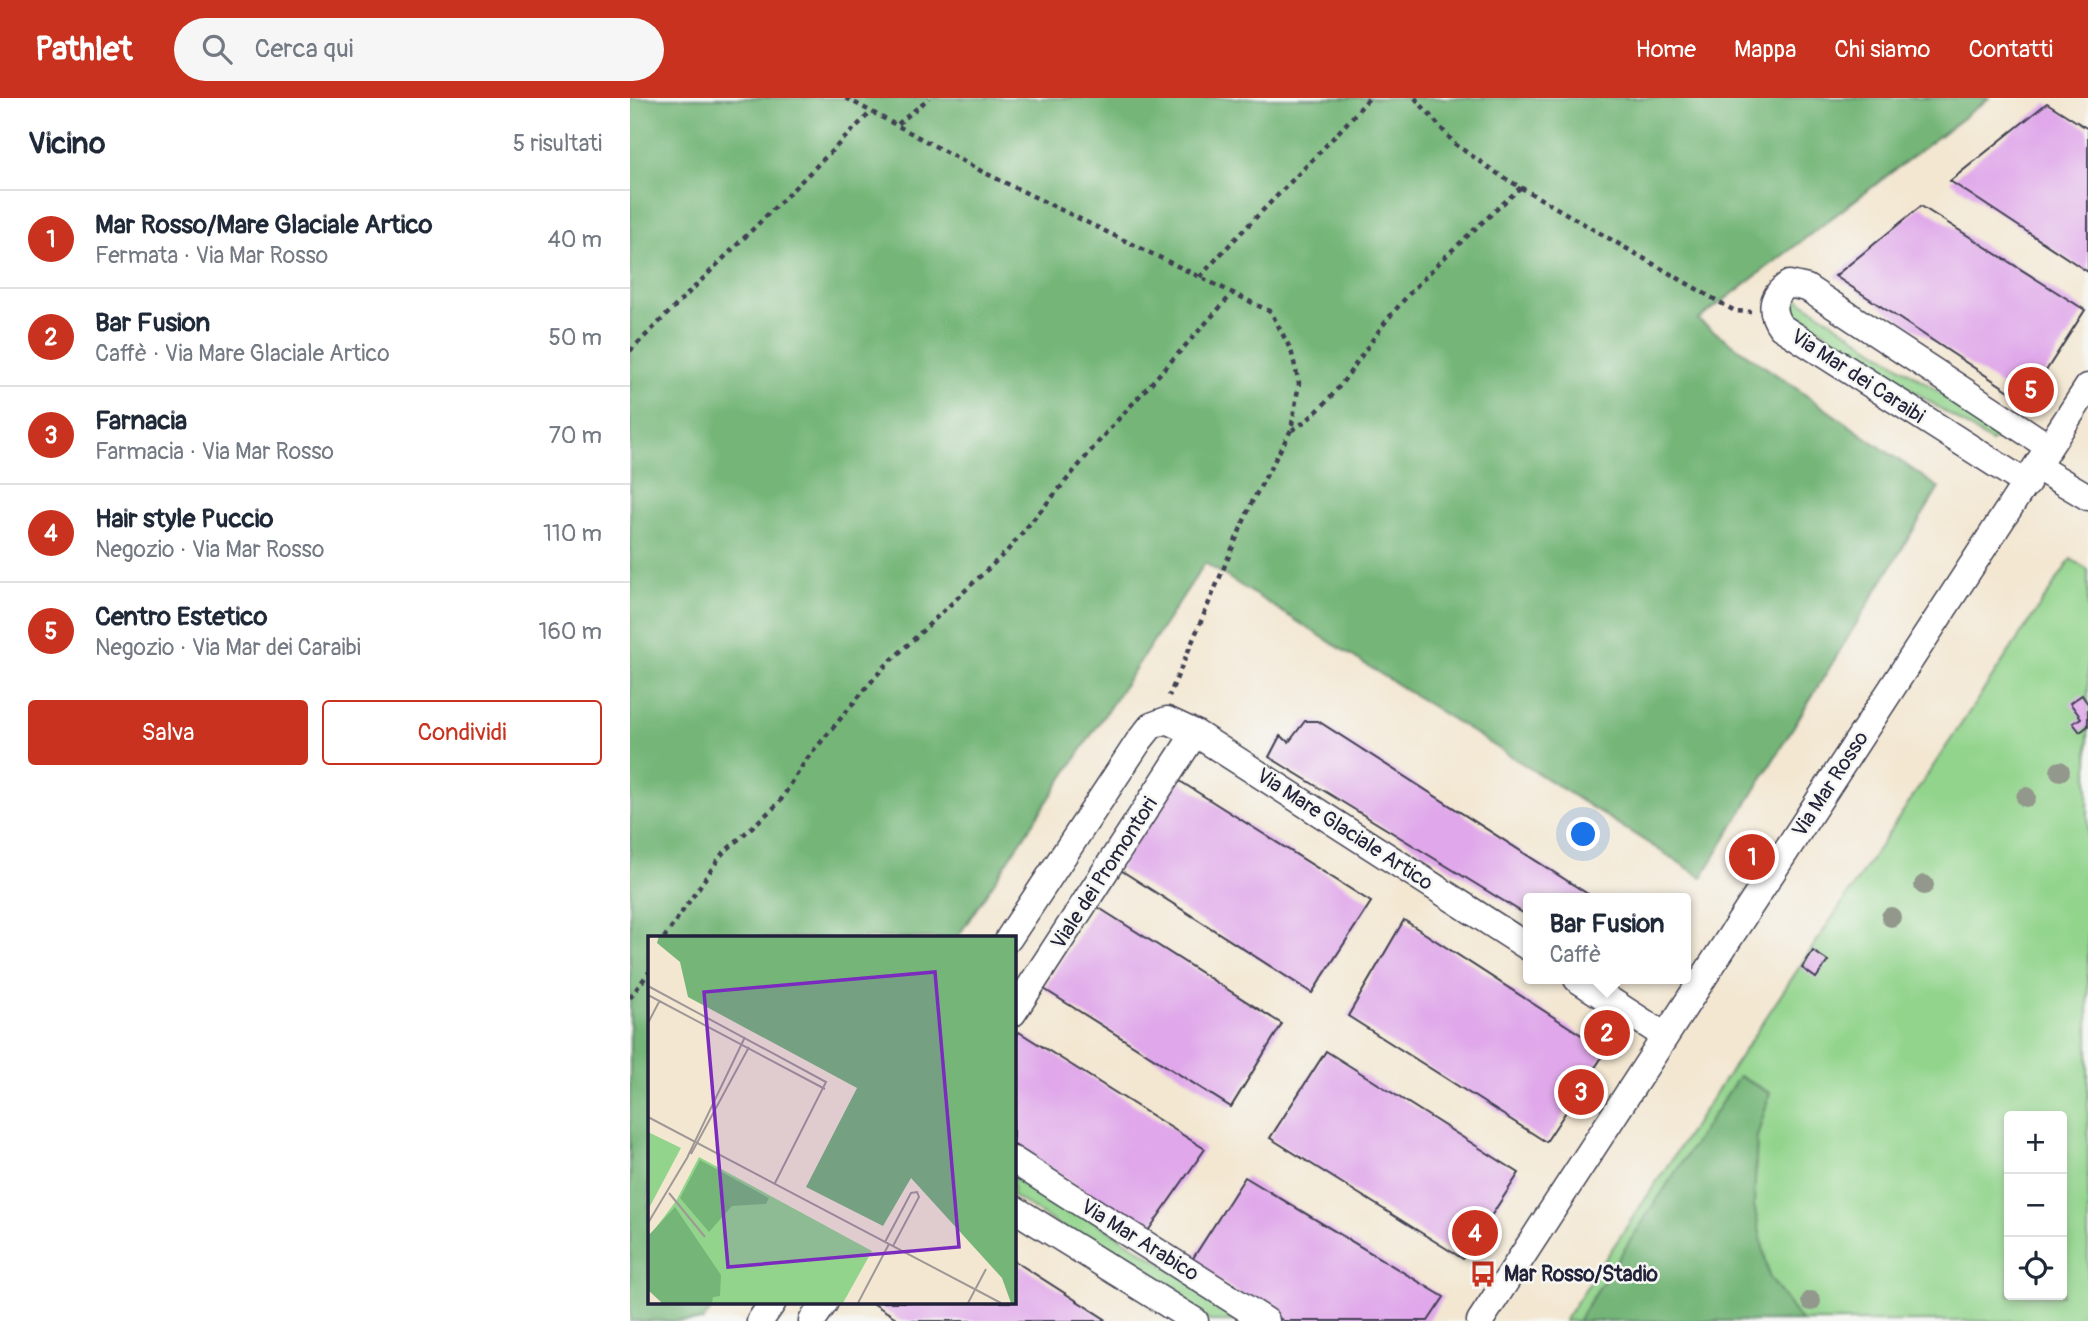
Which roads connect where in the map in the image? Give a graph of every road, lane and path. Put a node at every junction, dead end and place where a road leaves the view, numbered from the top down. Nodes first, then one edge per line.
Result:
1 (845, 98) edge
2 (929, 98) edge
3 (1369, 98) edge
4 (1415, 98) edge
5 (872, 112) junction
6 (898, 124) junction
7 (1521, 187) junction
8 (1200, 277) junction
9 (1233, 293) junction
10 (1773, 313) junction
11 (630, 351) edge
12 (2088, 387) edge
13 (1291, 430) junction
14 (2038, 466) junction
15 (2088, 497) edge
16 (1159, 721) junction
17 (1195, 733) junction
18 (665, 936) edge
19 (1010, 936) edge
20 (1523, 944) edge
21 (648, 973) edge
22 (1585, 984) edge
23 (630, 998) edge
24 (1015, 1010) edge
25 (1665, 1036) junction
26 (1015, 1161) edge
27 (1015, 1209) edge
28 (771, 1304) edge
29 (824, 1304) edge
30 (760, 1321) edge
31 (812, 1321) edge
32 (1195, 1321) edge
33 (1266, 1321) edge
34 (1479, 1321) edge

1 - 5 path
2 - 6 path
3 - 8 path
4 - 7 path
5 - 6 path
5 - 11 path
6 - 8 path
7 - 10 path
7 - 13 path
8 - 9 path
9 - 13 path
9 - 18 path
10 - 14 street, Via Mar dei Caraibi
10 - 14 street, Via Mar dei Caraibi
12 - 14 street, Via Mar Rosso
13 - 16 path
14 - 15 street, Via Mar dei Caraibi
14 - 25 street, Via Mar Rosso
16 - 17 street, Via Mare Glaciale Artico
16 - 19 street, Viale dei Promontori
17 - 20 street, Via Mare Glaciale Artico
17 - 24 street, Viale dei Promontori
21 - 23 path
22 - 25 street
25 - 34 street, Via Mar Rosso
26 - 33 street, Via Mar Arabico
27 - 32 street, Via Mar Arabico
28 - 30 street
29 - 31 street

